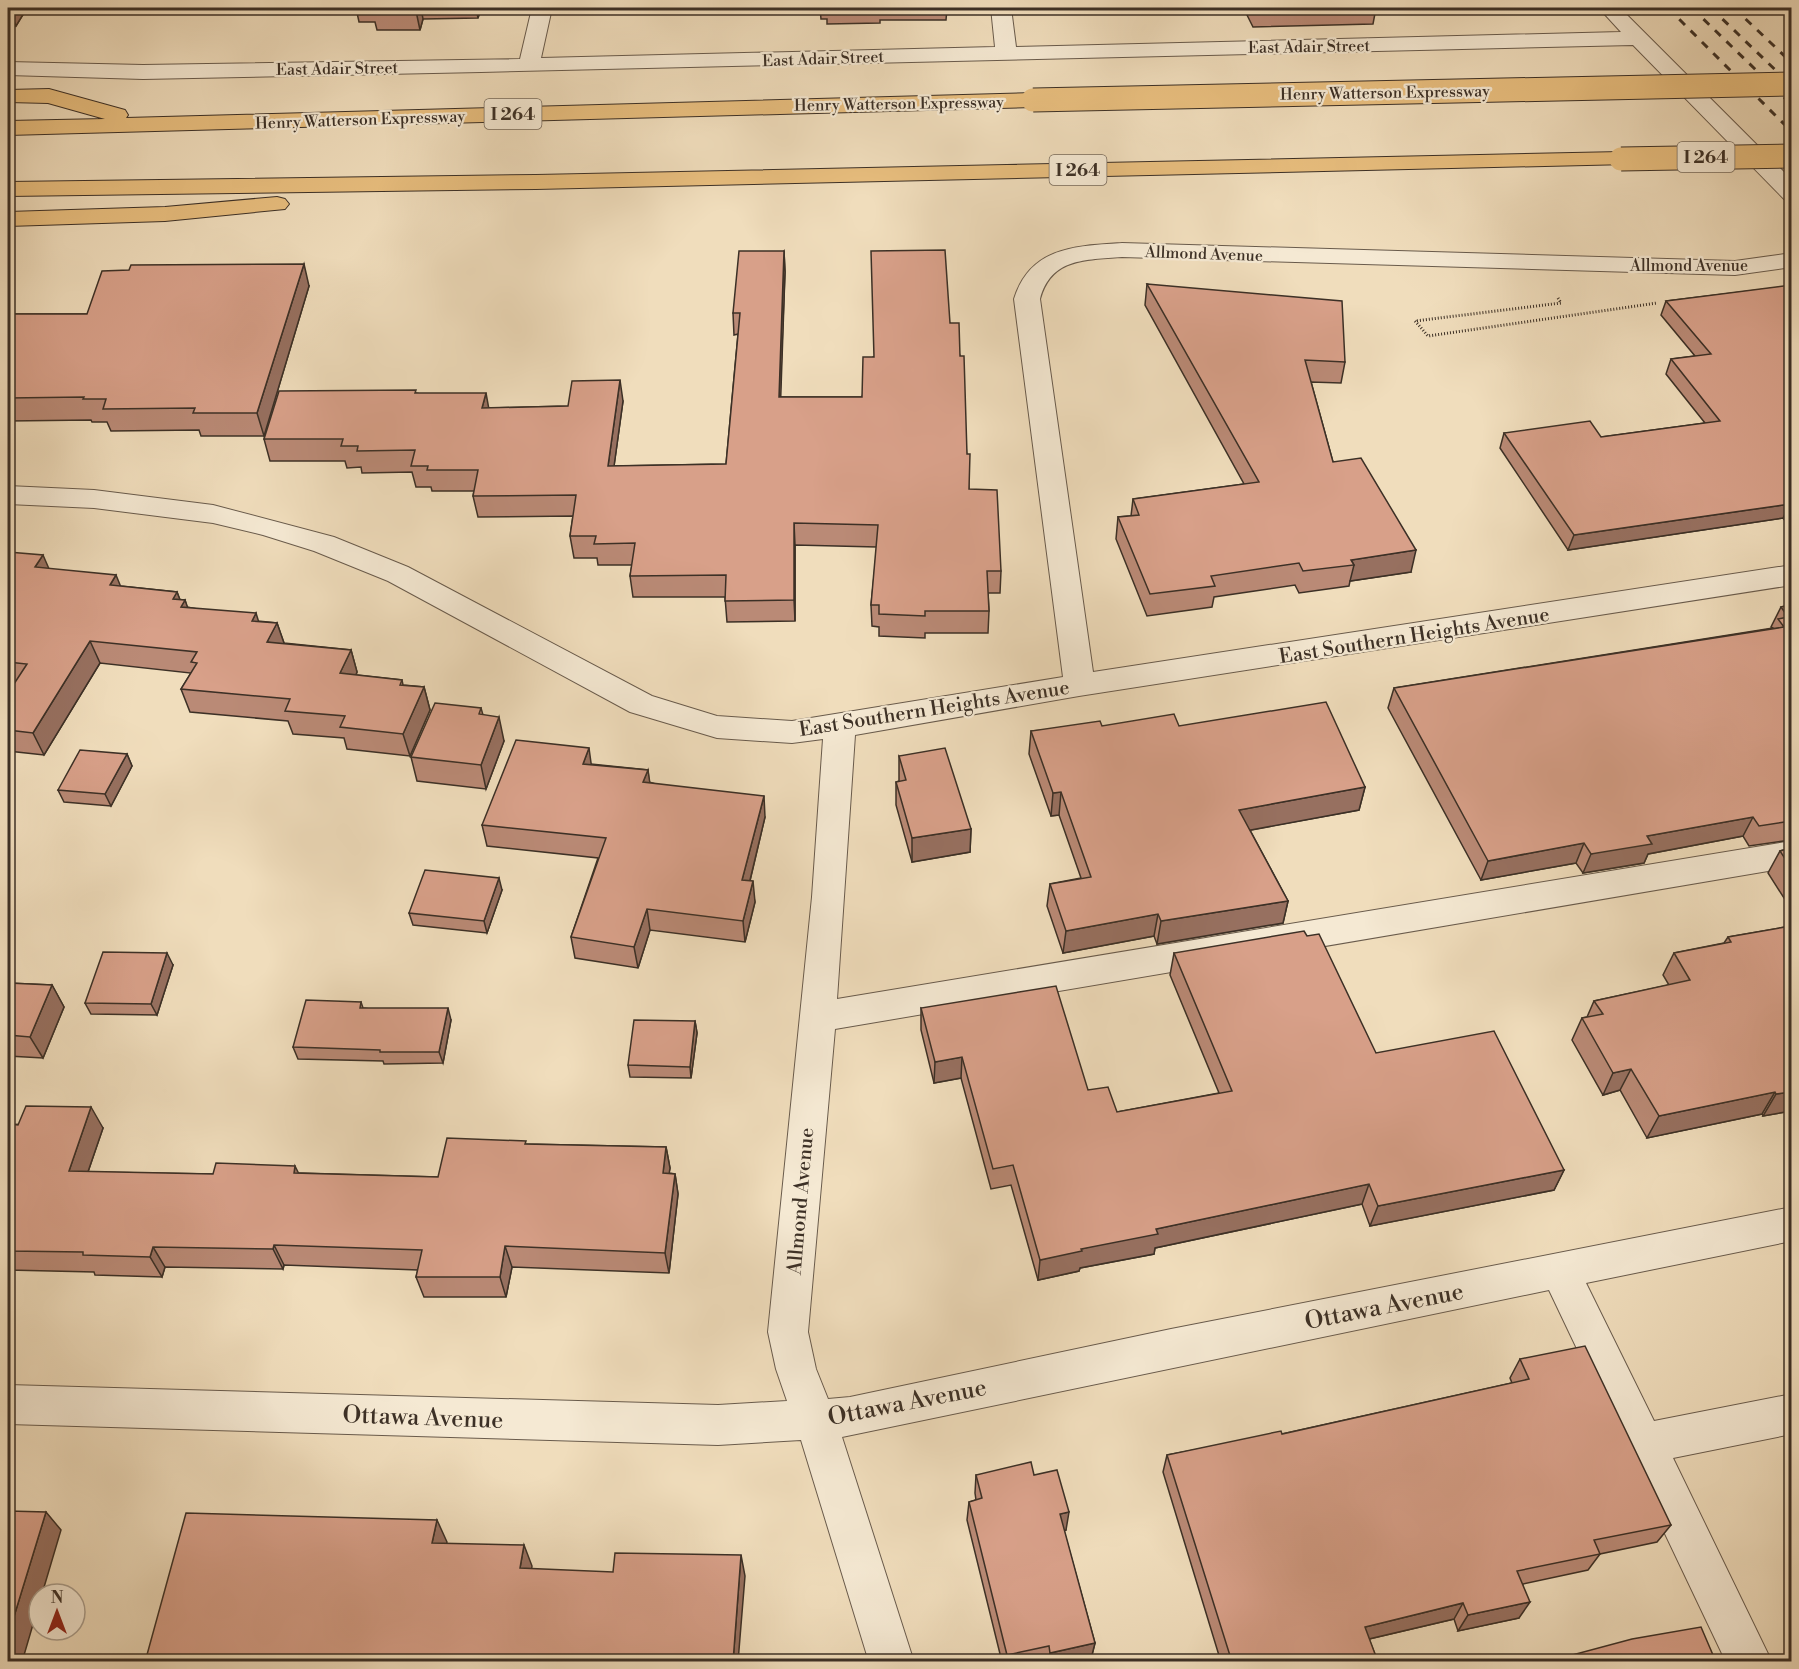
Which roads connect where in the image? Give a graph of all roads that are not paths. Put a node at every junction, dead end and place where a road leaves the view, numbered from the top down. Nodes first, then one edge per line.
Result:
1 (542, 8) edge
2 (1001, 8) edge
3 (1609, 8) edge
4 (1639, 38) junction
5 (1006, 52) junction
6 (1791, 64) edge
7 (529, 65) junction
8 (8, 69) edge
9 (1727, 84) junction
10 (1791, 84) edge
11 (8, 96) edge
12 (154, 125) junction
13 (8, 128) edge
14 (1791, 156) edge
15 (536, 182) junction
16 (8, 189) edge
17 (1791, 194) edge
18 (8, 219) edge
19 (1791, 260) edge
20 (8, 495) edge
21 (1791, 575) edge
22 (1079, 685) junction
23 (840, 726) junction
24 (1791, 854) edge
25 (818, 1017) junction
26 (1791, 1224) edge
27 (1560, 1271) junction
28 (8, 1405) edge
29 (1791, 1414) edge
30 (814, 1420) junction
31 (1645, 1443) junction
32 (892, 1662) edge
33 (1750, 1662) edge

1 - 7 street
2 - 5 street
3 - 4 street
4 - 5 street, East Adair Street
4 - 17 street
5 - 7 street, East Adair Street
6 - 9 highway
7 - 8 street, East Adair Street
9 - 10 highway, Henry Watterson Expressway / I 264, bridge
9 - 12 highway, Henry Watterson Expressway / I 264, bridge
11 - 12 highway
12 - 13 highway, Henry Watterson Expressway / I 264
14 - 15 highway, I 264, bridge
15 - 16 highway, I 264
15 - 18 highway
19 - 22 street, Allmond Avenue
20 - 23 street, East Southern Heights Avenue
21 - 22 street, East Southern Heights Avenue
22 - 23 street, East Southern Heights Avenue
23 - 25 street, Allmond Avenue
24 - 25 street
25 - 30 street, Allmond Avenue
26 - 27 street, Ottawa Avenue
27 - 30 street, Ottawa Avenue
27 - 31 street
28 - 30 street, Ottawa Avenue
29 - 31 street
30 - 32 street, Allmond Avenue
31 - 33 street

